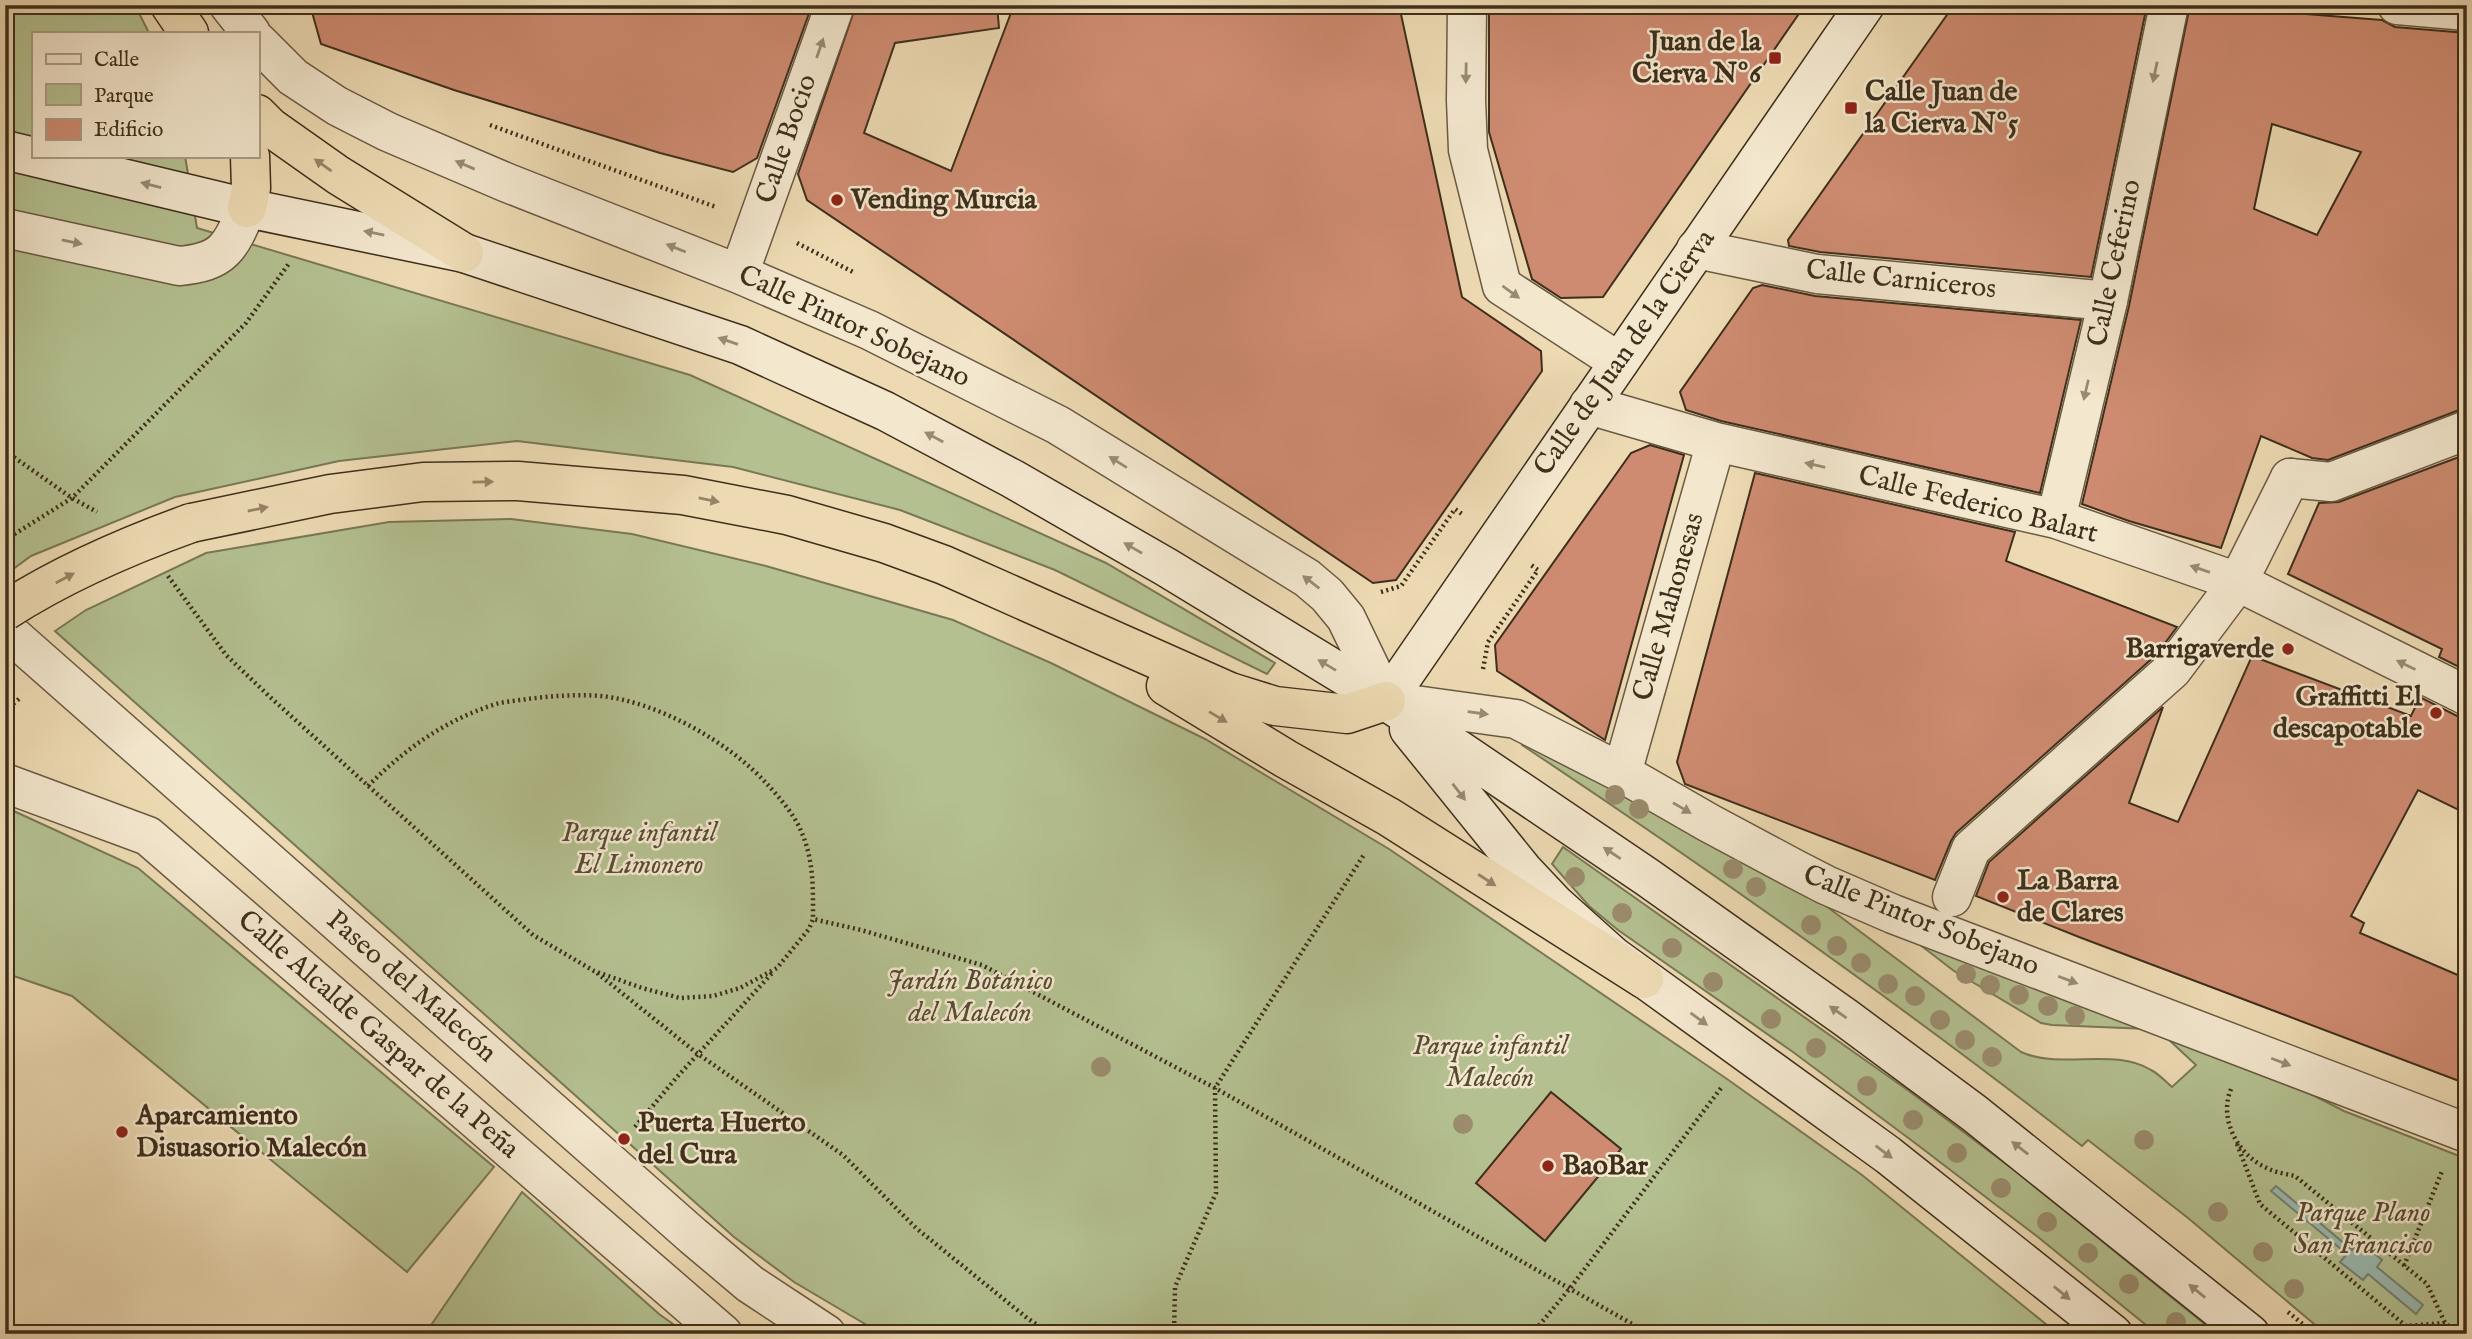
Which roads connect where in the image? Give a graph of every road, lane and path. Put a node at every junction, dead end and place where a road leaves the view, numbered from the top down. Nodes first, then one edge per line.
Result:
1 (170, 5) edge
2 (229, 5) edge
3 (835, 5) edge
4 (1467, 5) edge
5 (1865, 5) edge
6 (2168, 5) edge
7 (2397, 5) edge
8 (2467, 11) edge
9 (188, 32) edge
10 (250, 32) edge
11 (259, 43) edge
12 (259, 116) edge
13 (5, 150) edge
14 (32, 156) edge
15 (38, 158) edge
16 (250, 158) edge
17 (247, 208) junction
18 (5, 228) edge
19 (1696, 249) junction
20 (464, 253) junction
21 (740, 274) junction
22 (2108, 301) junction
23 (1619, 362) junction
24 (1589, 405) junction
25 (2467, 430) edge
26 (1716, 442) junction
27 (5, 451) edge
28 (72, 498) junction
29 (107, 518) dead end
30 (2056, 519) junction
31 (5, 541) edge
32 (944, 565) junction
33 (166, 573) dead end
34 (2238, 582) junction
35 (5, 611) edge
36 (5, 629) edge
37 (2467, 696) edge
38 (1386, 701) junction
39 (1622, 773) junction
40 (5, 783) edge
41 (368, 786) junction
42 (1952, 897) dead end
43 (813, 919) junction
44 (777, 968) junction
45 (594, 971) junction
46 (1644, 979) junction
47 (698, 1054) junction
48 (1727, 1079) dead end
49 (2233, 1085) dead end
50 (1214, 1088) junction
51 (633, 1129) dead end
52 (2467, 1133) edge
53 (2235, 1139) junction
54 (2445, 1165) dead end
55 (2404, 1266) junction
56 (1570, 1287) junction
57 (2445, 1323) junction
58 (723, 1334) edge
59 (826, 1334) edge
60 (1051, 1334) edge
61 (1174, 1334) edge
62 (1532, 1334) edge
63 (1650, 1334) edge
64 (2113, 1334) edge
65 (2250, 1334) edge
66 (2458, 1334) edge

1 - 9 highway
2 - 10 street
21 -> 3 street, Calle Bocio
4 -> 23 street
5 - 19 street, Calle de Juan de la Cierva
6 -> 22 street, Calle Ceferino
7 - 8 street
21 -> 11 street, Calle Pintor Sobejano
20 -> 12 highway
14 -> 13 street
17 -> 15 street
16 - 17 highway
18 -> 17 street
20 -> 17 street
19 - 22 street, Calle Carniceros
19 - 23 street, Calle de Juan de la Cierva
38 -> 20 street
38 -> 21 street, Calle Pintor Sobejano
22 -> 30 street, Calle Ceferino
23 - 24 street, Calle de Juan de la Cierva
24 - 26 street, Calle Federico Balart
24 - 38 street, Calle de Juan de la Cierva
25 - 34 street
30 -> 26 street, Calle Federico Balart
26 - 39 street, Calle Mahonesas
27 - 28 path
28 - 29 path
28 - 31 path
34 -> 30 street, Calle Federico Balart
35 -> 32 highway, bridge
32 - 38 highway
32 -> 46 highway
33 - 41 path
37 -> 34 street, Calle Federico Balart
34 - 42 street
36 - 59 street, Paseo del Malecón
38 -> 39 street, Calle Pintor Sobejano
38 -> 46 street, Calle Pintor Sobejano
65 -> 38 street
39 -> 52 street, Calle Pintor Sobejano
40 - 58 street, Calle Alcalde Gaspar de la Peña
41 - 43 path
41 - 45 path
43 - 44 path
43 - 50 path
44 - 45 path
44 - 47 path
45 - 47 path
46 -> 64 street, Calle Pintor Sobejano
47 - 51 path
47 - 60 path
48 - 56 path
49 - 53 path
50 - 56 path
50 - 61 path
53 - 55 path
53 - 57 path
54 - 55 path
55 - 57 path
56 - 62 path
56 - 63 path
57 - 66 path

